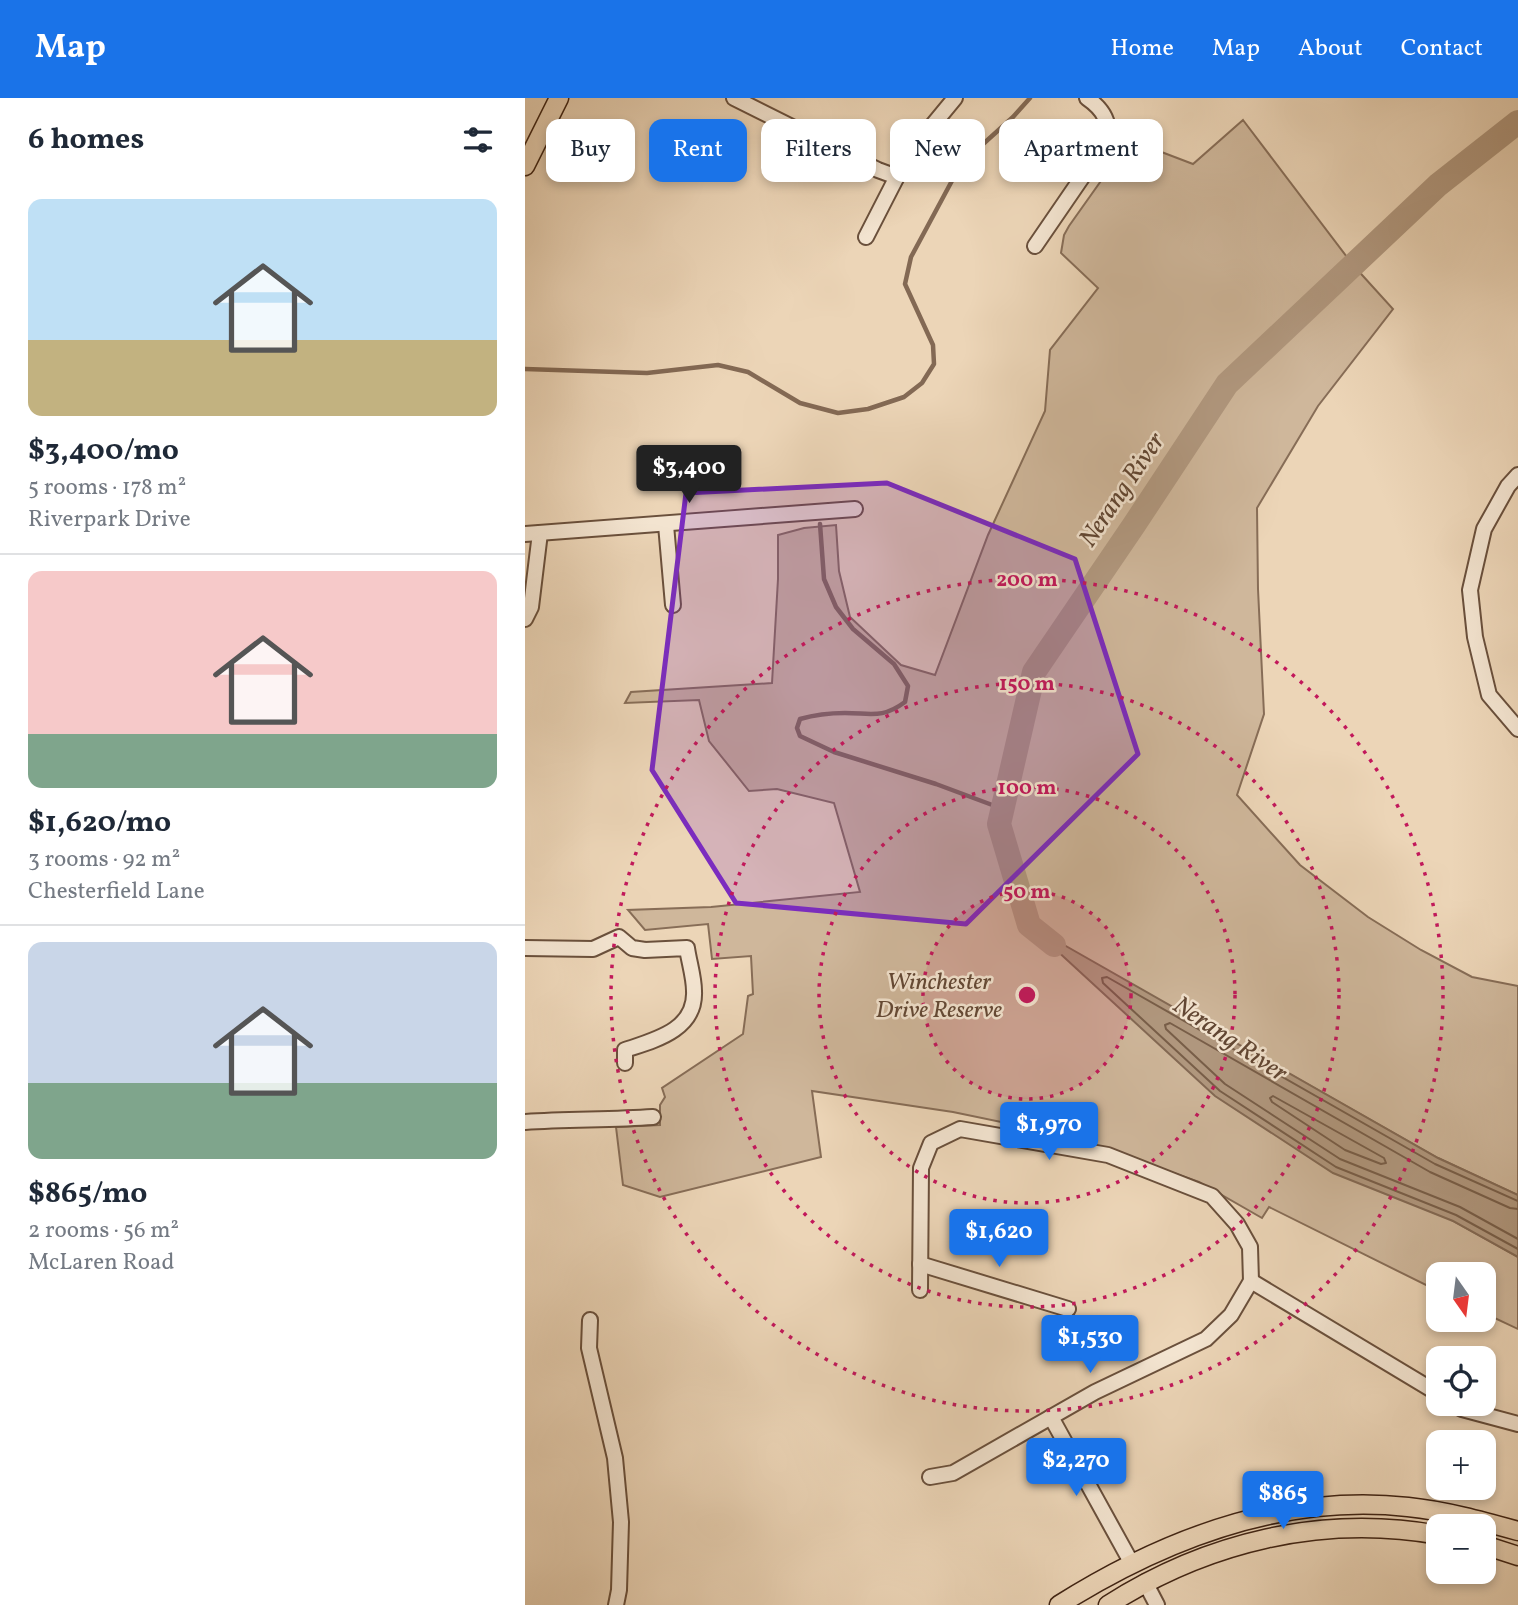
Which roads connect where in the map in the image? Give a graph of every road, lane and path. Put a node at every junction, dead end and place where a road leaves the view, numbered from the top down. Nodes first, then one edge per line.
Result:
1 (559, 98) edge
2 (734, 98) edge
3 (954, 98) edge
4 (1087, 98) edge
5 (936, 119) edge
6 (1106, 119) edge
7 (525, 166) edge
8 (890, 174) edge
9 (894, 182) edge
10 (1079, 182) edge
11 (866, 237) dead end
12 (1035, 246) dead end
13 (1518, 475) edge
14 (855, 509) dead end
15 (666, 525) junction
16 (533, 534) edge
17 (673, 605) dead end
18 (525, 620) edge
19 (1518, 729) edge
20 (525, 948) edge
21 (625, 1063) dead end
22 (653, 1117) dead end
23 (525, 1122) edge
24 (921, 1264) junction
25 (1251, 1281) junction
26 (920, 1290) dead end
27 (1068, 1309) dead end
28 (590, 1320) dead end
29 (1426, 1386) edge
30 (1488, 1416) edge
31 (1051, 1417) junction
32 (1518, 1424) edge
33 (930, 1477) dead end
34 (1518, 1531) edge
35 (1426, 1532) edge
36 (1496, 1549) edge
37 (1518, 1556) edge
38 (1131, 1562) junction
39 (1145, 1582) junction
40 (616, 1605) edge
41 (1059, 1605) edge
42 (1108, 1605) edge
43 (1157, 1605) edge

1 - 7 main road
2 - 8 street
3 - 5 street
4 - 6 street
9 - 11 street
10 - 12 street
13 - 19 street
14 - 15 street
15 - 16 street
15 - 17 street
16 - 18 street
20 - 21 street
22 - 23 street
24 - 25 street
24 - 26 street
24 - 27 street
25 - 29 street
25 - 31 street
28 - 40 street
30 - 32 street
31 - 33 street
31 - 38 street
34 - 38 main road
35 - 39 main road
36 - 37 main road
38 - 41 main road
39 - 42 main road
39 - 43 street

